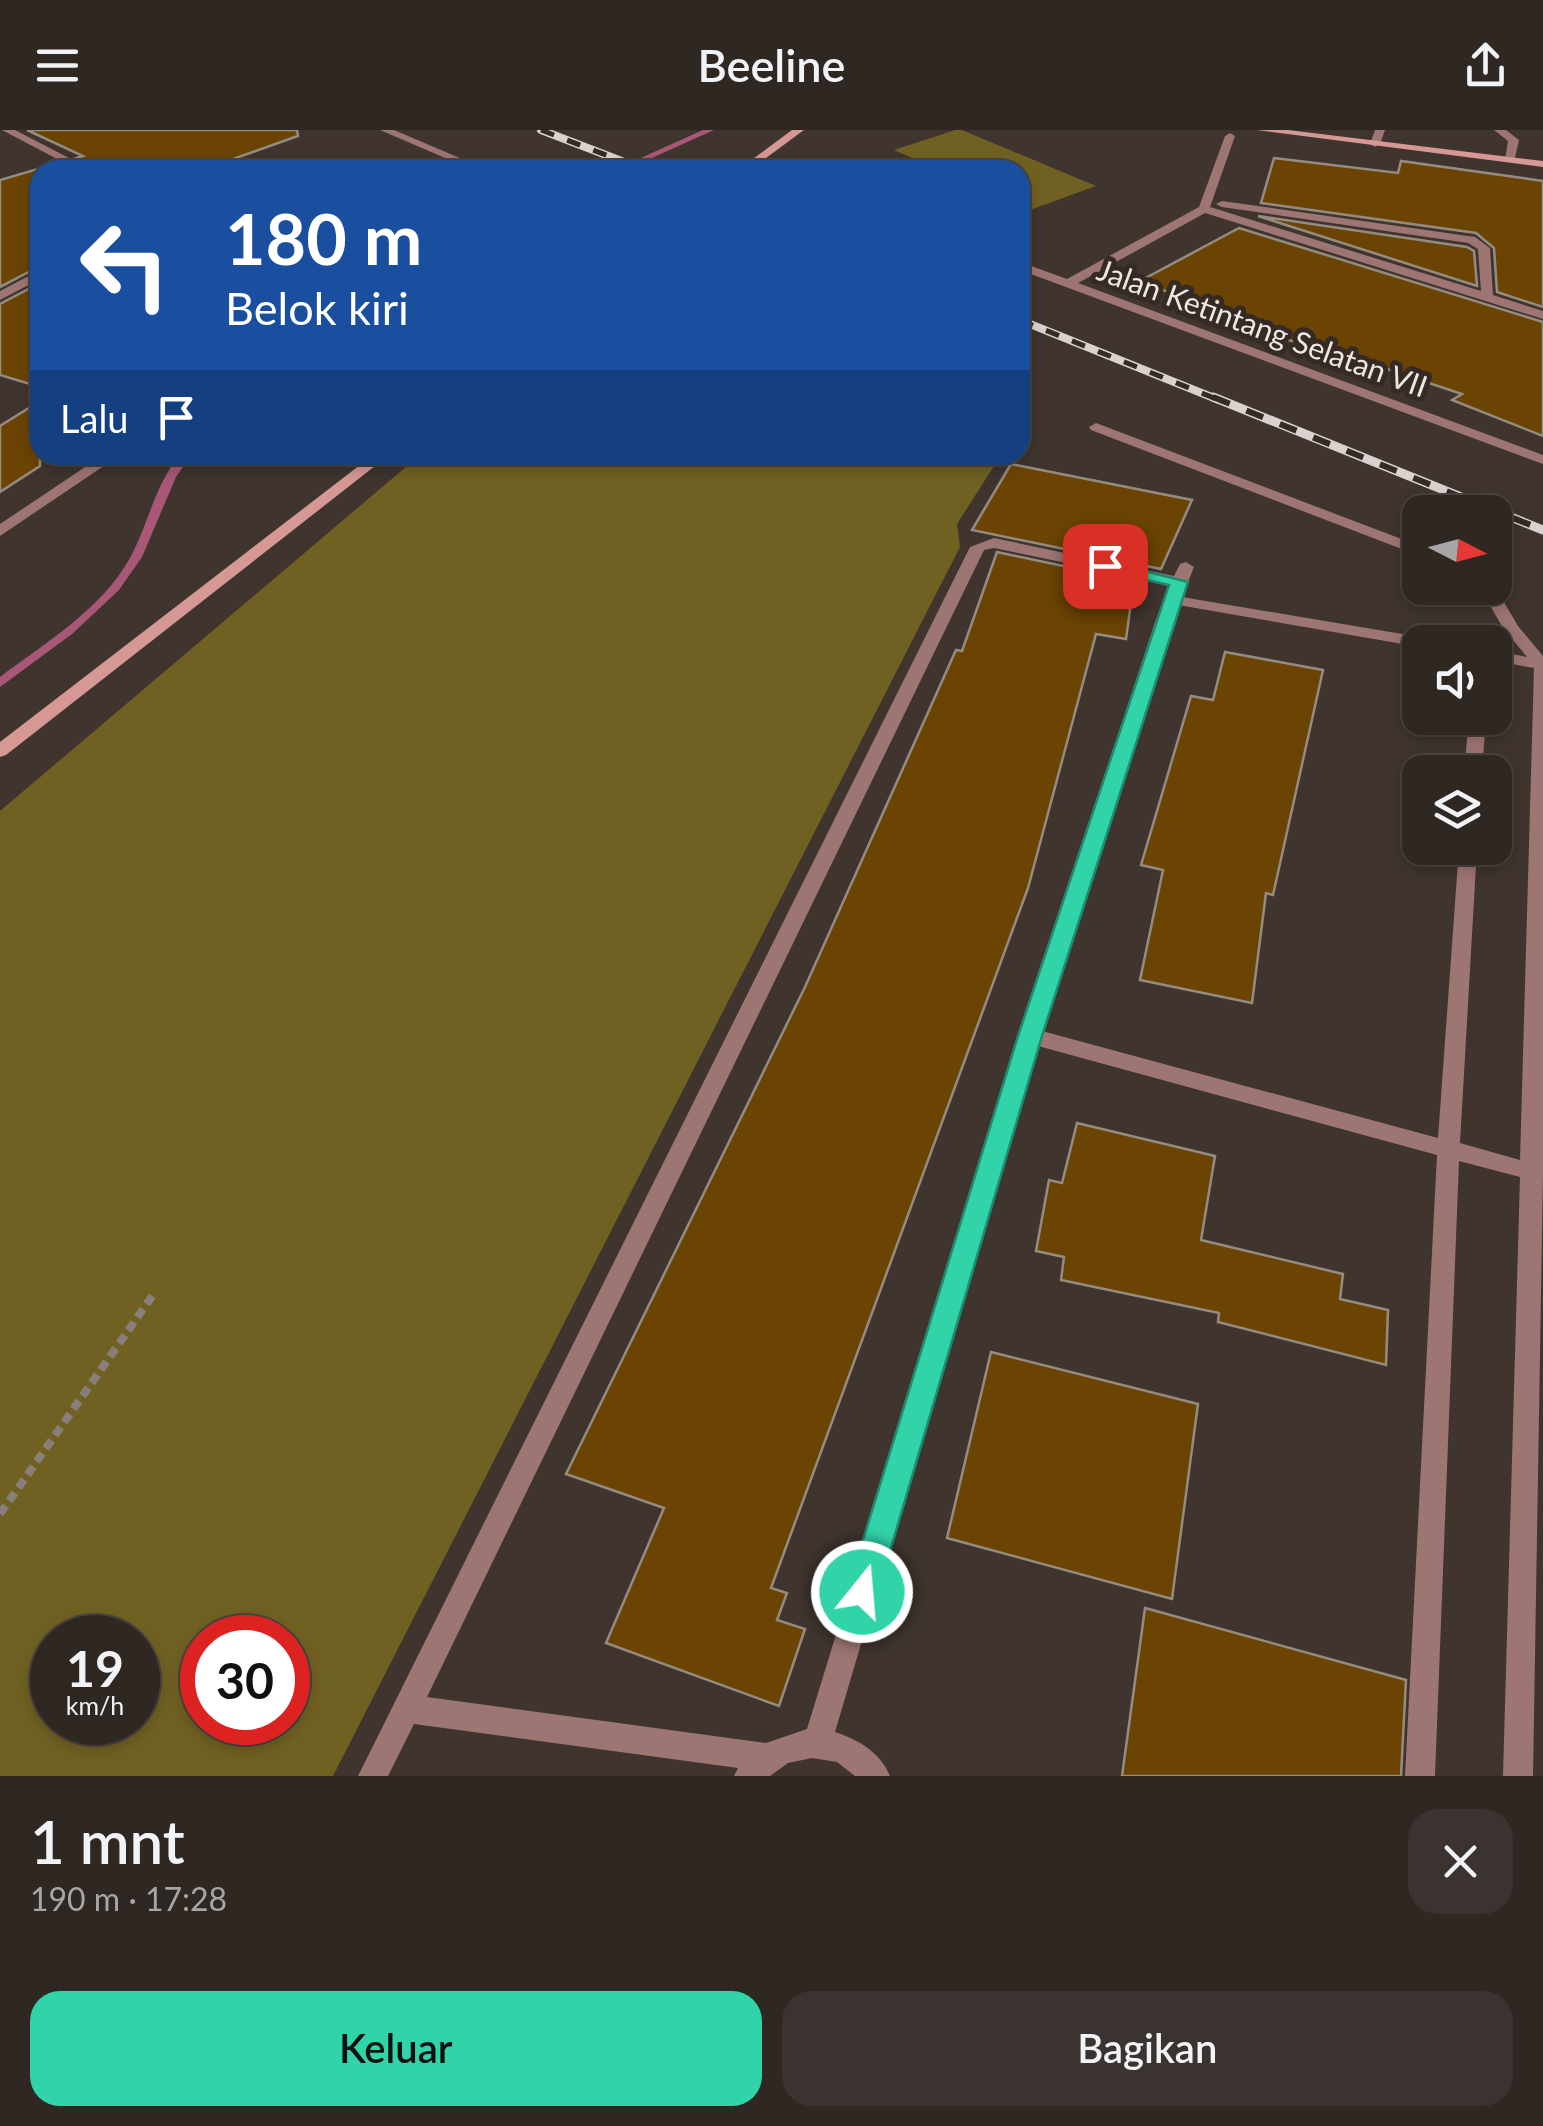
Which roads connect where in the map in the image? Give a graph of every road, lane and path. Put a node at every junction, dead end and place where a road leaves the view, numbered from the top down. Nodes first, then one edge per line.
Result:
1 (7, 130) edge
2 (384, 130) edge
3 (800, 130) edge
4 (1262, 130) edge
5 (1380, 130) edge
6 (1499, 130) edge
7 (1230, 136) dead end
8 (1375, 144) junction
9 (67, 160) edge
10 (458, 160) edge
11 (757, 160) edge
12 (1510, 160) junction
13 (1543, 164) edge
14 (1205, 205) junction
15 (1030, 270) edge
16 (30, 280) edge
17 (1068, 284) junction
18 (1487, 294) junction
19 (0, 296) edge
20 (1543, 315) edge
21 (1096, 428) dead end
22 (1543, 460) edge
23 (97, 465) edge
24 (369, 465) edge
25 (0, 531) edge
26 (1402, 544) edge
27 (1180, 583) junction
28 (1402, 638) edge
29 (1512, 642) edge
30 (1512, 659) edge
31 (1542, 665) edge
32 (0, 751) edge
33 (1467, 865) edge
34 (1030, 1036) junction
35 (1448, 1151) junction
36 (1533, 1172) junction
37 (152, 1295) dead end
38 (0, 1514) edge
39 (406, 1709) junction
40 (818, 1741) junction
41 (757, 1767) edge
42 (373, 1776) edge
43 (874, 1776) edge
44 (1420, 1776) edge
45 (1518, 1776) edge

1 - 9 street
2 - 10 street
3 - 11 street
4 - 8 street
5 - 8 street
6 - 12 street
7 - 14 street
8 - 12 street
12 - 13 street
14 - 17 street, Jalan Ketintang Selatan VII
14 - 18 street
14 - 18 street
15 - 17 street
16 - 19 street
17 - 22 street, Jalan Ketintang Selatan VII
18 - 20 street
21 - 26 street
23 - 25 street
24 - 32 street
27 - 28 street
27 - 34 street
27 - 39 street
29 - 31 street
30 - 31 street
31 - 36 street
33 - 35 street
34 - 35 street
34 - 40 street
35 - 36 street
35 - 44 street
36 - 45 street
37 - 38 path
39 - 41 street
39 - 42 street
40 - 41 street
40 - 43 street

